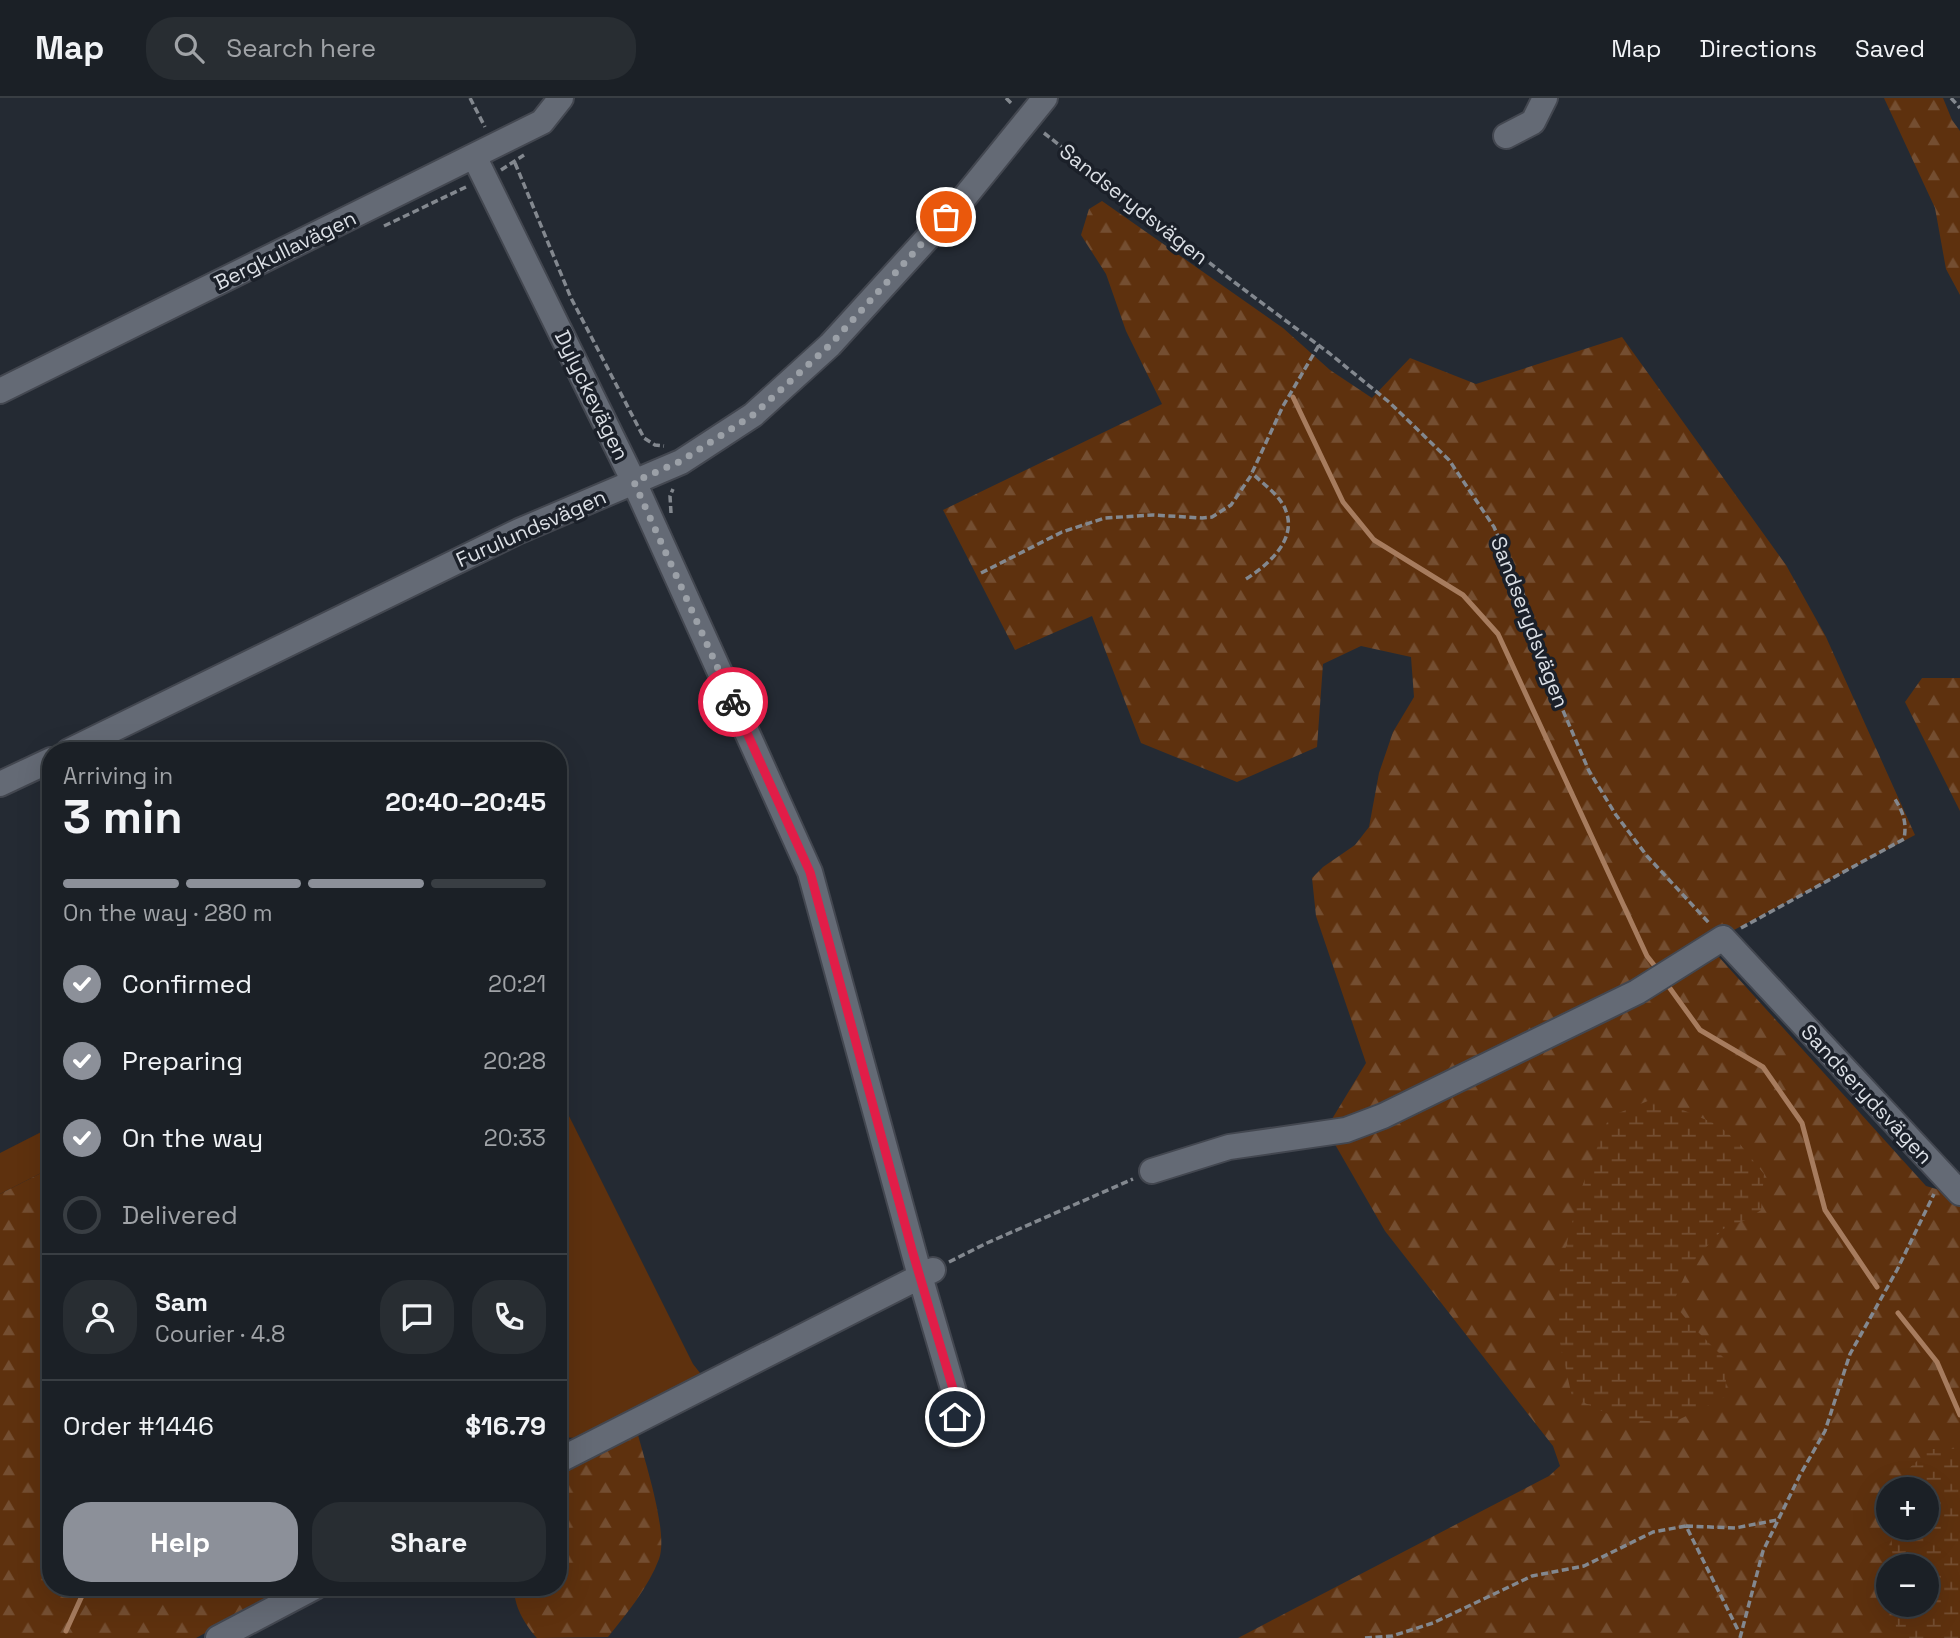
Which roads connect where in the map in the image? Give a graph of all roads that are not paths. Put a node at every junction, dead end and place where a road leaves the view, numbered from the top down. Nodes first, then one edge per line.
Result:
1 (561, 98) edge
2 (1045, 98) edge
3 (1545, 98) edge
4 (1506, 136) dead end
5 (485, 151) junction
6 (0, 391) edge
7 (634, 482) junction
8 (87, 742) edge
9 (42, 764) edge
10 (0, 784) edge
11 (1152, 1171) road end
12 (1952, 1185) edge
13 (927, 1273) junction
14 (954, 1435) dead end
15 (567, 1456) edge
16 (298, 1596) edge
17 (218, 1638) edge

1 - 5 street, Bergkullavägen
2 - 7 street, Furulundsvägen
3 - 4 street
5 - 6 street, Bergkullavägen
5 - 7 street, Dylyckevägen
7 - 8 street, Furulundsvägen
7 - 13 street, Dylyckevägen
9 - 10 street
11 - 12 street, Sandserydsvägen
13 - 14 street, Dylyckevägen
13 - 15 street
16 - 17 street

